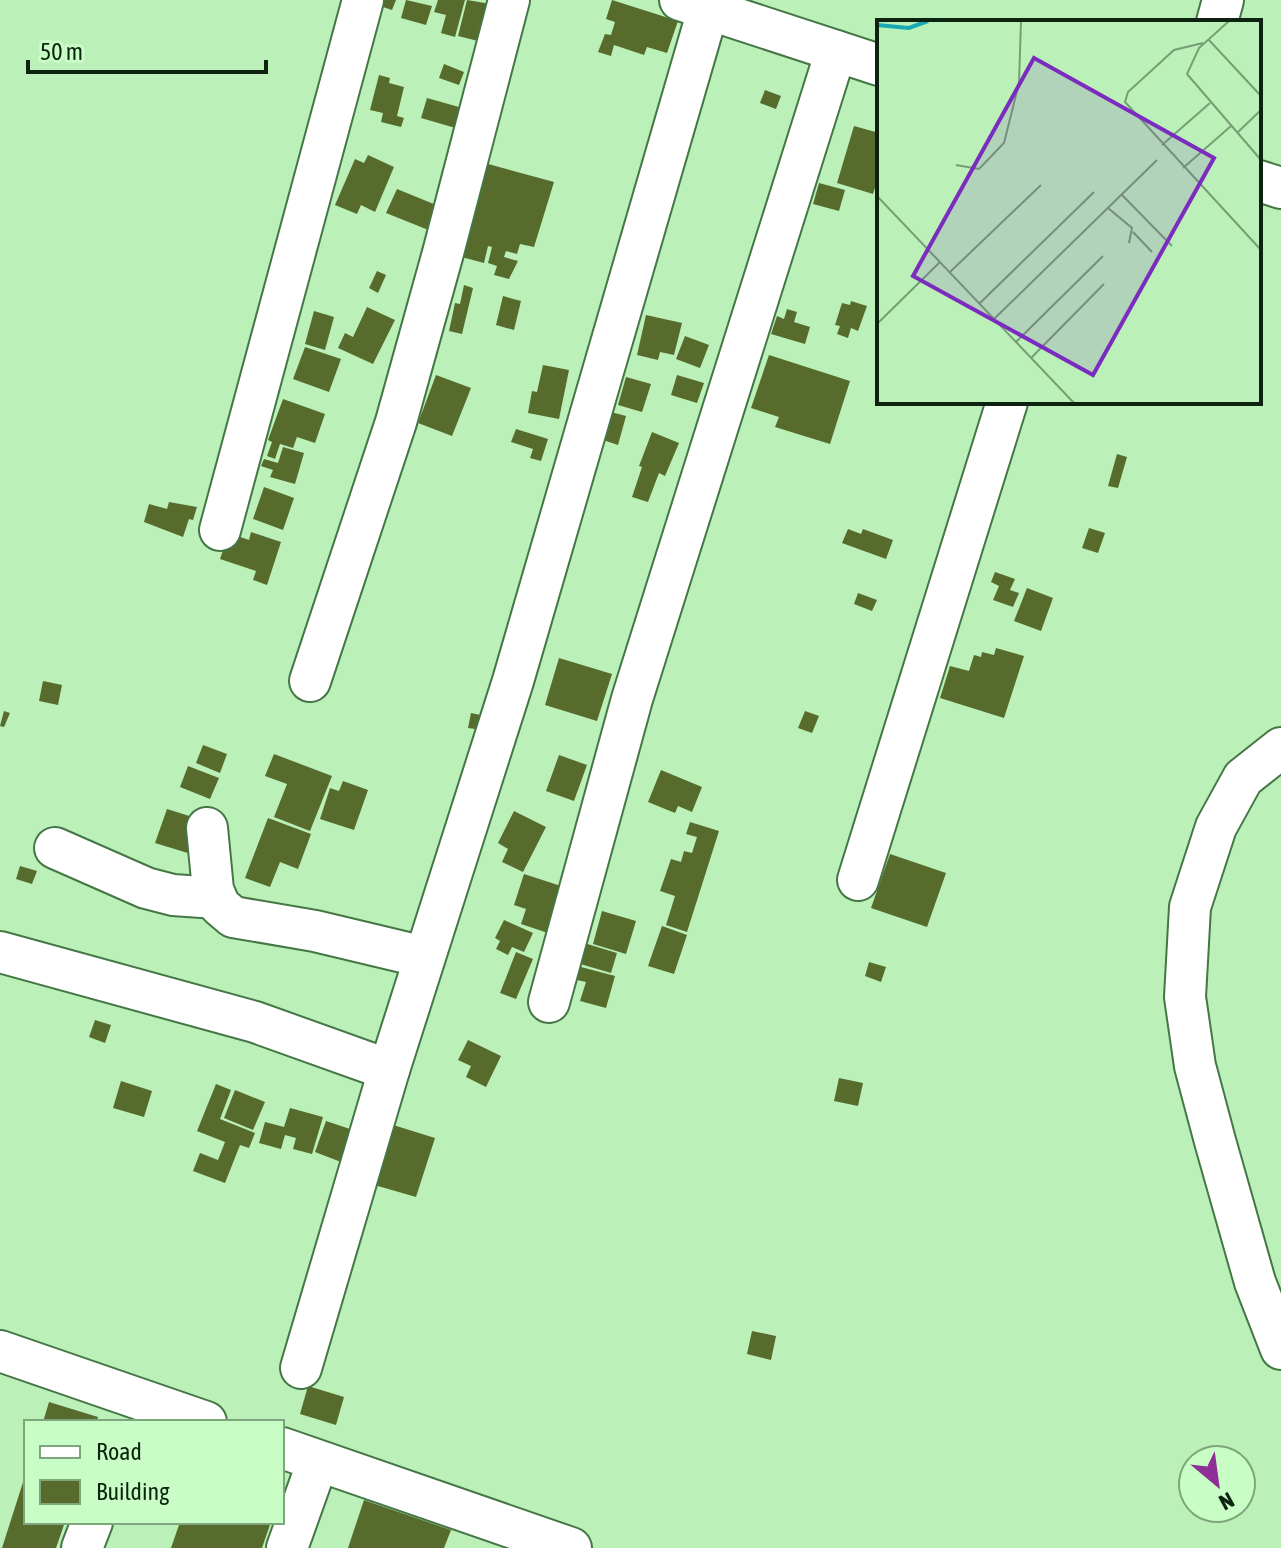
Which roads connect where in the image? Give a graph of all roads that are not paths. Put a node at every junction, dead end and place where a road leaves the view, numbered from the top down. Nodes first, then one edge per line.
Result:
1 (363, 0) edge
2 (509, 0) edge
3 (1223, 0) edge
4 (694, 5) edge
5 (1218, 20) edge
6 (836, 51) junction
7 (877, 64) edge
8 (1261, 182) edge
9 (1281, 188) edge
10 (1006, 404) edge
11 (220, 530) dead end
12 (310, 681) dead end
13 (1281, 748) edge
14 (207, 828) dead end
15 (55, 848) dead end
16 (858, 880) dead end
17 (216, 898) junction
18 (0, 952) edge
19 (424, 957) junction
20 (549, 1002) dead end
21 (389, 1070) junction
22 (1281, 1349) edge
23 (0, 1351) edge
24 (301, 1368) dead end
25 (132, 1410) edge
26 (194, 1420) edge
27 (300, 1454) edge
28 (91, 1524) edge
29 (82, 1548) edge
30 (287, 1548) edge
31 (571, 1548) edge

1 - 11 street
2 - 12 street
3 - 5 street
4 - 6 street
4 - 19 street
6 - 7 street
6 - 20 street
8 - 9 street
10 - 16 street
13 - 22 street
14 - 17 street
15 - 17 street
17 - 19 street
18 - 21 street
19 - 21 street
21 - 24 street
23 - 25 street
25 - 26 street
27 - 30 street
27 - 31 street
28 - 29 street

